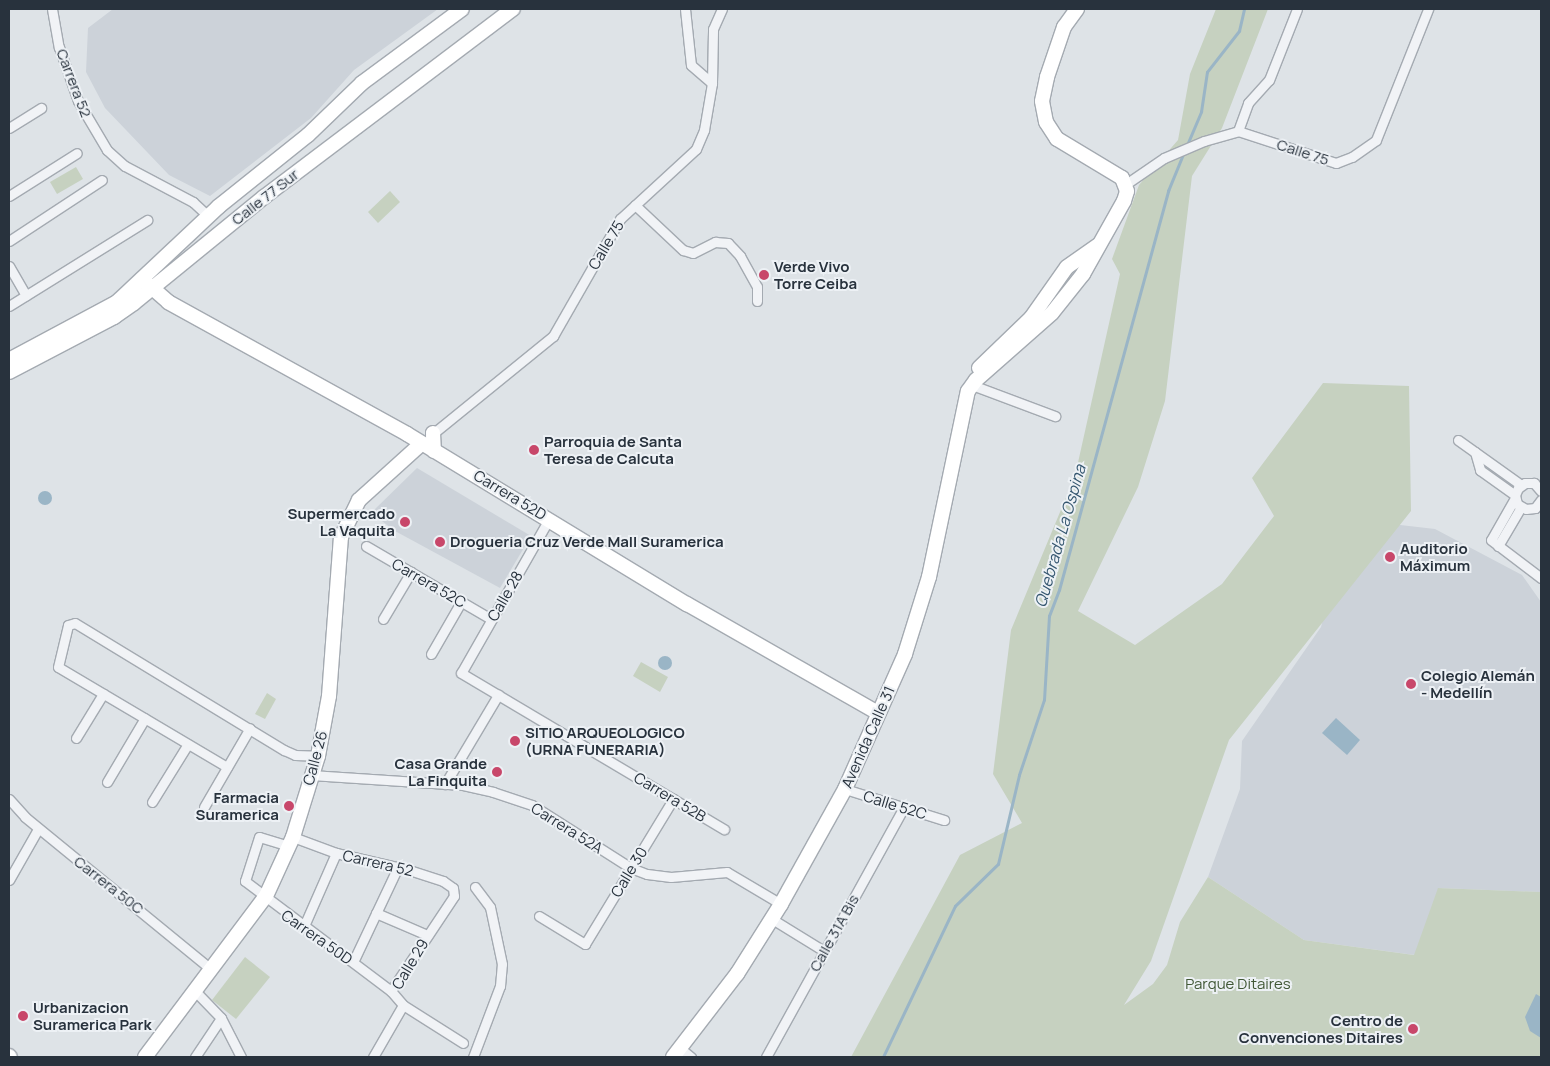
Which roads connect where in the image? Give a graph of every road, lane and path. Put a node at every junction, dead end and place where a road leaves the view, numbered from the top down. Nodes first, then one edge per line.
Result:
1 (52, 9) edge
2 (462, 9) edge
3 (514, 9) edge
4 (685, 9) edge
5 (722, 9) edge
6 (1077, 9) edge
7 (1297, 9) edge
8 (1428, 9) edge
9 (712, 83) junction
10 (41, 108) dead end
11 (9, 128) edge
12 (1238, 131) junction
13 (77, 153) dead end
14 (102, 180) dead end
15 (1126, 184) junction
16 (9, 196) edge
17 (635, 205) junction
18 (208, 216) junction
19 (147, 220) dead end
20 (9, 241) edge
21 (1100, 244) junction
22 (1074, 261) junction
23 (9, 266) edge
24 (1083, 274) junction
25 (147, 283) junction
26 (26, 296) junction
27 (757, 301) dead end
28 (9, 306) edge
29 (9, 360) edge
30 (9, 372) edge
31 (974, 382) junction
32 (1055, 416) dead end
33 (433, 433) junction
34 (407, 434) junction
35 (1458, 440) dead end
36 (421, 444) junction
37 (434, 450) junction
38 (1475, 452) junction
39 (409, 454) junction
40 (1517, 482) junction
41 (1541, 489) edge
42 (1512, 495) junction
43 (1541, 500) edge
44 (1521, 508) junction
45 (549, 519) junction
46 (1495, 543) junction
47 (366, 546) dead end
48 (410, 572) junction
49 (1541, 578) edge
50 (461, 602) junction
51 (383, 619) dead end
52 (491, 619) junction
53 (431, 654) dead end
54 (461, 673) joint
55 (103, 694) junction
56 (498, 694) junction
57 (878, 712) junction
58 (145, 718) junction
59 (250, 728) junction
60 (76, 738) dead end
61 (188, 744) junction
62 (318, 756) junction
63 (227, 767) junction
64 (311, 775) junction
65 (107, 782) dead end
66 (445, 784) junction
67 (845, 789) junction
68 (9, 799) edge
69 (673, 799) junction
70 (152, 802) dead end
71 (204, 807) dead end
72 (903, 809) junction
73 (944, 820) dead end
74 (38, 829) junction
75 (724, 829) dead end
76 (291, 841) junction
77 (336, 853) junction
78 (398, 868) junction
79 (631, 868) junction
80 (9, 880) edge
81 (245, 881) joint
82 (475, 887) dead end
83 (266, 896) junction
84 (454, 896) joint
85 (781, 904) junction
86 (376, 913) junction
87 (539, 916) dead end
88 (772, 918) junction
89 (304, 926) junction
90 (427, 935) junction
91 (824, 951) junction
92 (353, 962) junction
93 (211, 969) junction
94 (195, 991) junction
95 (391, 991) junction
96 (403, 1005) junction
97 (221, 1018) junction
98 (463, 1043) dead end
99 (682, 1054) edge
100 (145, 1057) edge
101 (195, 1057) edge
102 (241, 1057) edge
103 (373, 1057) edge
104 (473, 1057) edge
105 (766, 1057) edge

1 - 18 street, Carrera 52
2 - 18 street, Calle 77 Sur
3 - 25 street, Calle 77 Sur
4 - 9 street
5 - 9 street, Calle 75
6 - 15 street
7 - 12 street
8 - 12 street, Calle 75
9 - 17 street, Calle 75
10 - 11 street
12 - 15 street
13 - 16 street
14 - 20 street
15 - 21 street, Avenida Calle 31
17 - 27 street
17 - 33 street, Calle 75
18 - 25 street, Calle 77 Sur
19 - 26 street
21 - 22 street, Avenida Calle 31
21 - 24 street, Avenida Calle 31
22 - 24 street
22 - 31 street, Avenida Calle 31
23 - 26 street
24 - 31 street, Avenida Calle 31
25 - 29 street, Calle 77 Sur
25 - 30 street, Calle 77 Sur
25 - 34 street, Carrera 52D
26 - 28 street
31 - 32 street
31 - 57 street, Avenida Calle 31
33 - 36 street, Calle 75
33 - 37 street
34 - 36 street, Carrera 52D
34 - 39 street
35 - 38 street
36 - 37 street, Carrera 52D
36 - 39 street, Calle 26
37 - 45 street, Carrera 52D
38 - 40 street
38 - 42 street
39 - 62 street, Calle 26
40 - 41 street
40 - 42 street
42 - 44 street
42 - 46 street
43 - 44 street
44 - 46 street
45 - 52 street, Calle 28
45 - 57 street, Carrera 52D
46 - 49 street
47 - 48 street, Carrera 52C
48 - 50 street, Carrera 52C
48 - 51 street
50 - 52 street, Carrera 52C
50 - 53 street
52 - 54 street, Calle 28
54 - 56 street, Carrera 52B
55 - 58 street
55 - 59 street
55 - 60 street
56 - 66 street
56 - 69 street, Carrera 52B
57 - 67 street, Avenida Calle 31
58 - 61 street
58 - 65 street
59 - 62 street
59 - 63 street
61 - 63 street
61 - 70 street
62 - 64 street, Calle 26
63 - 71 street
64 - 66 street, Carrera 52A
64 - 76 street, Calle 26
66 - 79 street, Carrera 52A
67 - 72 street, Calle 52C
67 - 85 street, Avenida Calle 31
68 - 74 street, Carrera 50C
69 - 75 street, Carrera 52B
69 - 79 street, Calle 30
72 - 73 street, Calle 52C
72 - 91 street, Calle 31A Bis
74 - 80 street
74 - 93 street, Carrera 50C
76 - 77 street, Carrera 52
76 - 81 street, Carrera 52
76 - 83 street, Calle 26
77 - 78 street, Carrera 52
77 - 89 street
78 - 84 street, Carrera 52
78 - 86 street
79 - 85 street, Carrera 52A
79 - 87 street, Calle 30
81 - 83 street, Carrera 50D
82 - 104 street
83 - 89 street, Carrera 50D
83 - 93 street, Calle 26
84 - 90 street, Calle 29
85 - 88 street, Avenida Calle 31
86 - 90 street
86 - 92 street
88 - 91 street
88 - 99 street, Avenida Calle 31
89 - 92 street, Carrera 50D
90 - 95 street, Calle 29
91 - 105 street, Calle 31A Bis
92 - 95 street, Carrera 50D
93 - 94 street, Calle 26
94 - 97 street
94 - 100 street, Calle 26
95 - 96 street, Calle 29
96 - 98 street
96 - 103 street, Calle 29
97 - 101 street
97 - 102 street

